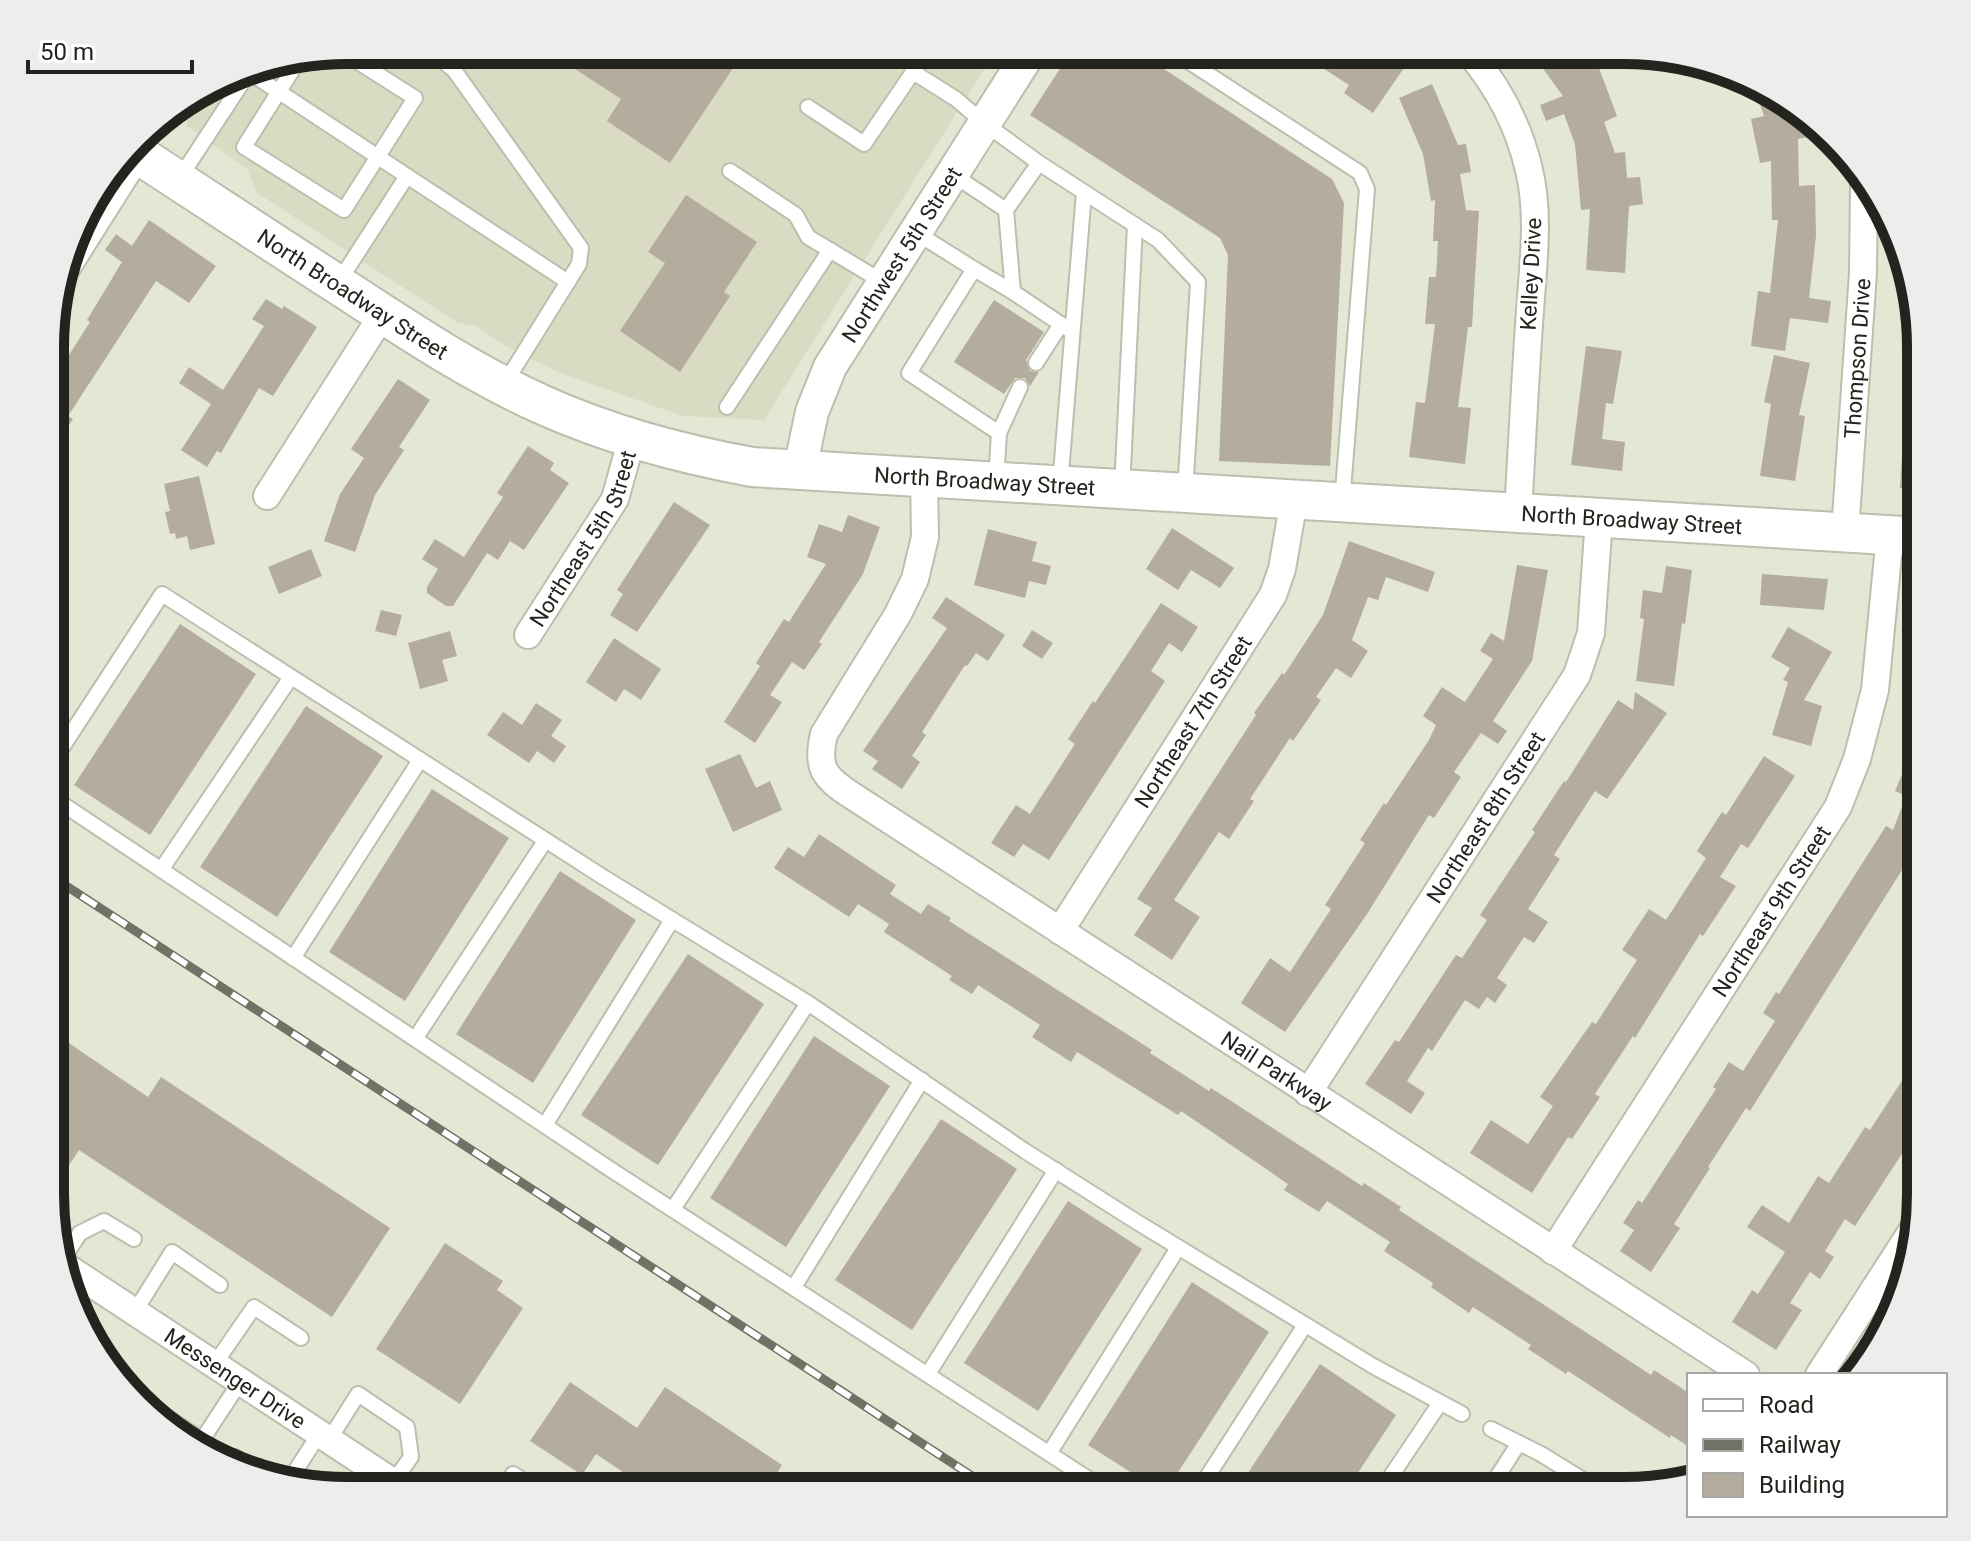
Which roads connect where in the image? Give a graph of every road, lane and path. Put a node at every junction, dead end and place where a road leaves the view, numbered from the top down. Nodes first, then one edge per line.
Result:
1 (361, 64) edge
2 (447, 64) edge
3 (917, 64) edge
4 (1022, 65) edge
5 (1194, 65) edge
6 (1479, 65) edge
7 (293, 69) edge
8 (913, 72) junction
9 (261, 77) edge
10 (240, 85) edge
11 (279, 92) junction
12 (808, 107) dead end
13 (984, 123) junction
14 (139, 155) edge
15 (378, 157) junction
16 (1039, 163) junction
17 (730, 171) dead end
18 (952, 174) junction
19 (407, 176) junction
20 (178, 180) junction
21 (111, 191) edge
22 (1084, 192) junction
23 (1864, 197) edge
24 (1006, 210) junction
25 (92, 224) edge
26 (1135, 225) junction
27 (915, 232) junction
28 (830, 250) junction
29 (974, 269) junction
30 (568, 282) junction
31 (883, 282) junction
32 (337, 284) junction
33 (1013, 292) junction
34 (383, 314) junction
35 (1066, 328) junction
36 (1036, 363) dead end
37 (503, 387) junction
38 (1020, 387) dead end
39 (727, 407) dead end
40 (999, 433) junction
41 (632, 438) junction
42 (800, 469) junction
43 (924, 477) junction
44 (996, 482) junction
45 (1060, 486) junction
46 (1122, 490) junction
47 (1185, 493) junction
48 (267, 496) dead end
49 (1294, 500) junction
50 (1342, 503) junction
51 (1518, 513) junction
52 (1599, 518) junction
53 (1845, 532) junction
54 (1906, 536) edge
55 (528, 635) dead end
56 (291, 677) junction
57 (64, 744) edge
58 (420, 760) junction
59 (65, 805) edge
60 (545, 841) junction
61 (161, 870) junction
62 (672, 920) junction
63 (1060, 931) junction
64 (293, 958) junction
65 (808, 1003) junction
66 (415, 1039) junction
67 (922, 1080) junction
68 (1308, 1093) junction
69 (545, 1125) junction
70 (1056, 1170) junction
71 (673, 1209) junction
72 (134, 1239) dead end
73 (1903, 1245) edge
74 (1178, 1248) junction
75 (1553, 1251) junction
76 (73, 1263) edge
77 (77, 1277) edge
78 (220, 1285) dead end
79 (794, 1287) junction
80 (134, 1313) junction
81 (1305, 1325) junction
82 (301, 1338) dead end
83 (214, 1365) junction
84 (1743, 1373) edge
85 (1820, 1373) edge
86 (928, 1374) junction
87 (240, 1382) junction
88 (1440, 1403) junction
89 (1462, 1414) dead end
90 (1491, 1429) dead end
91 (324, 1437) junction
92 (203, 1438) edge
93 (1519, 1443) junction
94 (1050, 1452) junction
95 (296, 1473) edge
96 (384, 1476) edge
97 (403, 1476) edge
98 (1086, 1477) edge
99 (1207, 1477) edge
100 (1391, 1477) edge
101 (1497, 1477) edge
102 (1577, 1477) edge

1 - 15 lane
2 - 30 lane
3 - 8 lane
4 - 13 street, Northwest 5th Street
5 - 50 lane
6 - 51 street, Kelley Drive
7 - 11 lane
8 - 12 lane
8 - 13 lane
9 - 11 lane
10 - 20 lane
11 - 15 lane
11 - 15 lane
13 - 16 lane
13 - 18 street, Northwest 5th Street
14 - 20 main road, North Broadway Street
15 - 19 lane
16 - 22 lane
16 - 24 lane
17 - 28 lane
18 - 24 lane
18 - 27 street, Northwest 5th Street
19 - 30 lane
19 - 32 lane
20 - 32 main road, North Broadway Street
21 - 25 street
22 - 26 lane
22 - 35 lane
23 - 53 street, Thompson Drive
24 - 33 lane
26 - 46 lane
26 - 47 lane
27 - 29 lane
27 - 31 street, Northwest 5th Street
28 - 31 lane
28 - 39 lane
29 - 33 lane
29 - 40 lane
30 - 37 lane
31 - 42 street, Northwest 5th Street
32 - 34 main road, North Broadway Street
33 - 35 lane
34 - 37 main road, North Broadway Street
34 - 48 street
35 - 36 lane
35 - 45 lane
37 - 41 main road, North Broadway Street
38 - 40 lane
40 - 44 lane
41 - 42 main road, North Broadway Street
41 - 55 street, Northeast 5th Street
42 - 43 main road, North Broadway Street
43 - 44 main road, North Broadway Street
43 - 63 street, Nail Parkway
44 - 45 main road, North Broadway Street
45 - 46 main road, North Broadway Street
46 - 47 main road, North Broadway Street
47 - 49 main road, North Broadway Street
49 - 50 main road, North Broadway Street
49 - 63 street, Northeast 7th Street
50 - 51 main road, North Broadway Street
51 - 52 main road, North Broadway Street
52 - 53 main road, North Broadway Street
52 - 68 street, Northeast 8th Street
53 - 54 main road, North Broadway Street
54 - 75 street, Northeast 9th Street
56 - 57 lane
56 - 58 lane
56 - 61 lane
58 - 60 lane
58 - 64 lane
59 - 61 lane
60 - 62 lane
60 - 66 lane
61 - 64 lane
62 - 65 lane
62 - 69 lane
63 - 68 street, Nail Parkway
64 - 66 lane
65 - 67 lane
65 - 71 lane
66 - 69 lane
67 - 70 lane
67 - 79 lane
68 - 75 street, Nail Parkway
69 - 71 lane
70 - 74 lane
70 - 86 lane
71 - 79 lane
72 - 76 lane
73 - 85 street
74 - 81 lane
74 - 94 lane
75 - 84 street, Nail Parkway
77 - 80 street, Messenger Drive
78 - 80 lane
79 - 86 lane
80 - 83 street, Messenger Drive
81 - 88 lane
81 - 99 lane
82 - 83 lane
83 - 87 street, Messenger Drive
86 - 94 lane
87 - 91 street, Messenger Drive
87 - 92 lane
88 - 89 lane
88 - 100 lane
90 - 93 lane
91 - 95 lane
91 - 96 street, Messenger Drive
91 - 97 lane
93 - 101 lane
93 - 102 lane
94 - 98 lane

